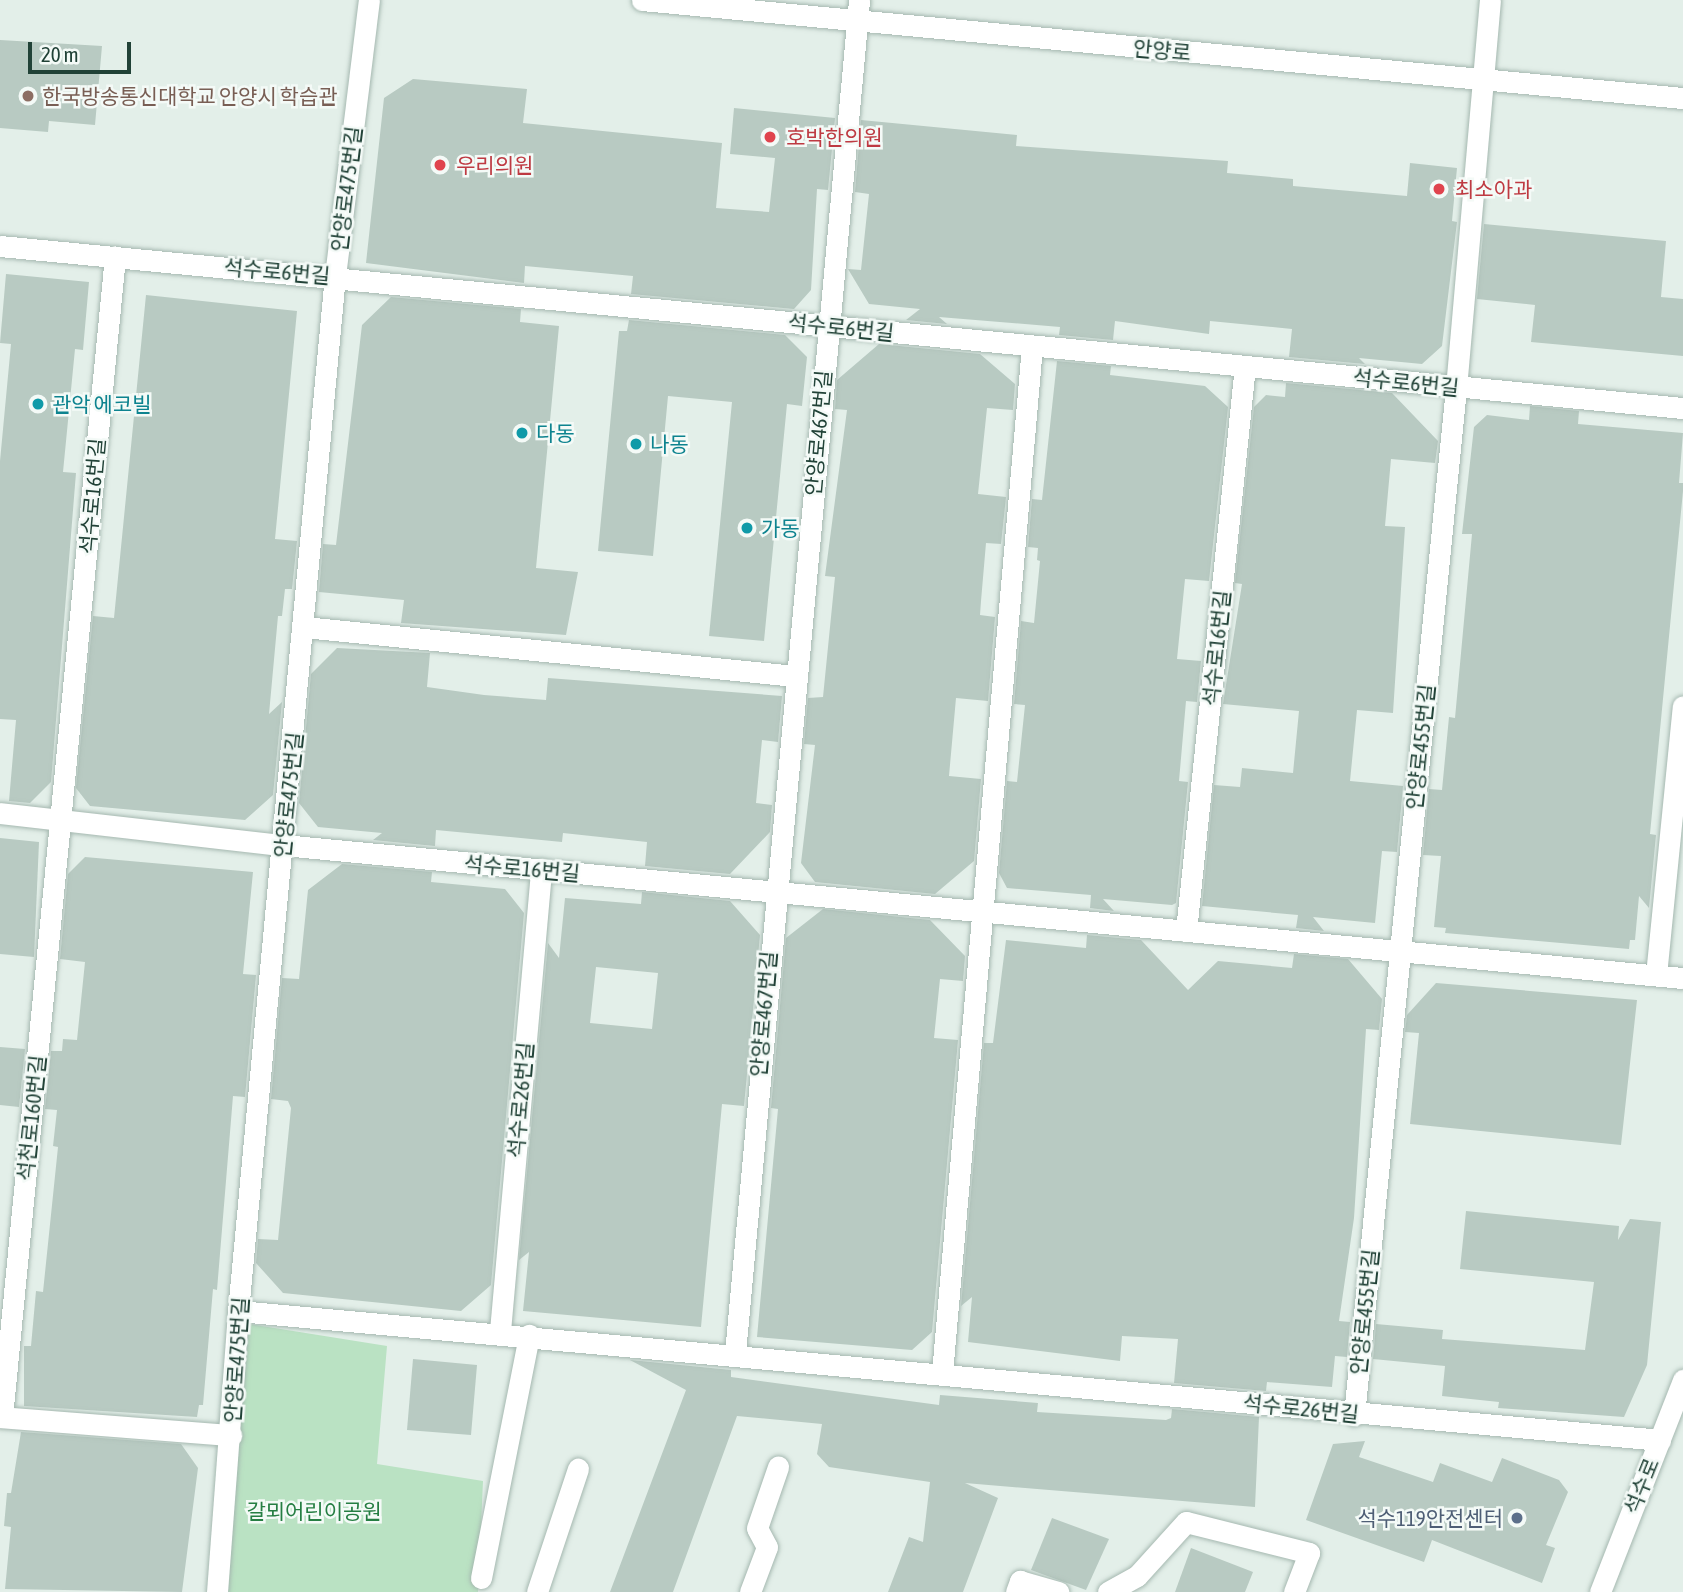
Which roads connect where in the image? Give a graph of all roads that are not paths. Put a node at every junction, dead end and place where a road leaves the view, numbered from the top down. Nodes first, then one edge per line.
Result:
1 (369, 0) edge
2 (642, 0) edge
3 (859, 0) edge
4 (1490, 0) edge
5 (857, 22) junction
6 (1482, 80) junction
7 (1683, 98) edge
8 (0, 246) edge
9 (115, 256) junction
10 (335, 276) junction
11 (827, 326) junction
12 (1032, 346) junction
13 (1245, 366) junction
14 (1457, 388) junction
15 (1683, 408) edge
16 (304, 627) junction
17 (796, 676) junction
18 (1683, 706) edge
19 (0, 813) edge
20 (61, 819) junction
21 (283, 845) junction
22 (541, 869) junction
23 (774, 891) junction
24 (984, 911) junction
25 (1186, 931) junction
26 (1400, 951) junction
27 (1656, 975) junction
28 (1683, 978) edge
29 (239, 1311) junction
30 (500, 1331) junction
31 (529, 1335) junction
32 (735, 1353) junction
33 (942, 1373) junction
34 (1683, 1380) edge
35 (1353, 1415) junction
36 (1, 1417) edge
37 (231, 1435) junction
38 (1660, 1440) junction
39 (778, 1467) dead end
40 (578, 1469) dead end
41 (481, 1578) dead end
42 (217, 1592) edge
43 (537, 1592) edge
44 (750, 1592) edge
45 (1016, 1592) edge
46 (1058, 1592) edge
47 (1108, 1592) edge
48 (1294, 1592) edge
49 (1600, 1592) edge

1 - 10 street, 안양로475번길
2 - 5 street, 안양로
3 - 5 street, 안양로467번길
4 - 6 street, 안양로455번길
5 - 6 street, 안양로
5 - 11 street, 안양로467번길
6 - 7 street, 안양로
6 - 14 street, 안양로455번길
8 - 9 street, 석수로6번길
9 - 10 street, 석수로6번길
9 - 20 street, 석수로16번길
10 - 11 street, 석수로6번길
10 - 16 street, 안양로475번길
11 - 12 street, 석수로6번길
11 - 17 street, 안양로467번길
12 - 13 street, 석수로6번길
12 - 24 street
13 - 14 street, 석수로6번길
13 - 25 street, 석수로16번길
14 - 15 street, 석수로6번길
14 - 26 street, 안양로455번길
16 - 17 street
16 - 21 street, 안양로475번길
17 - 23 street, 안양로467번길
18 - 27 street
19 - 20 street, 석수로16번길
20 - 21 street, 석수로16번길
20 - 36 street, 석천로160번길
21 - 22 street, 석수로16번길
21 - 29 street, 안양로475번길
22 - 23 street, 석수로16번길
22 - 30 street, 석수로26번길
23 - 24 street, 석수로16번길
23 - 32 street, 안양로467번길
24 - 25 street, 석수로16번길
24 - 33 street
25 - 26 street, 석수로16번길
26 - 27 street, 석수로16번길
26 - 35 street, 안양로455번길
27 - 28 street, 석수로16번길
29 - 30 street, 석수로26번길
29 - 37 street, 안양로475번길
30 - 31 street, 석수로26번길
31 - 32 street, 석수로26번길
31 - 41 street
32 - 33 street, 석수로26번길
33 - 35 street, 석수로26번길
34 - 38 street, 석수로
35 - 38 street, 석수로26번길
36 - 37 street, 석천로160번길
37 - 42 street, 안양로475번길
38 - 49 street, 석수로
39 - 44 street
40 - 43 street
45 - 46 street
47 - 48 street

